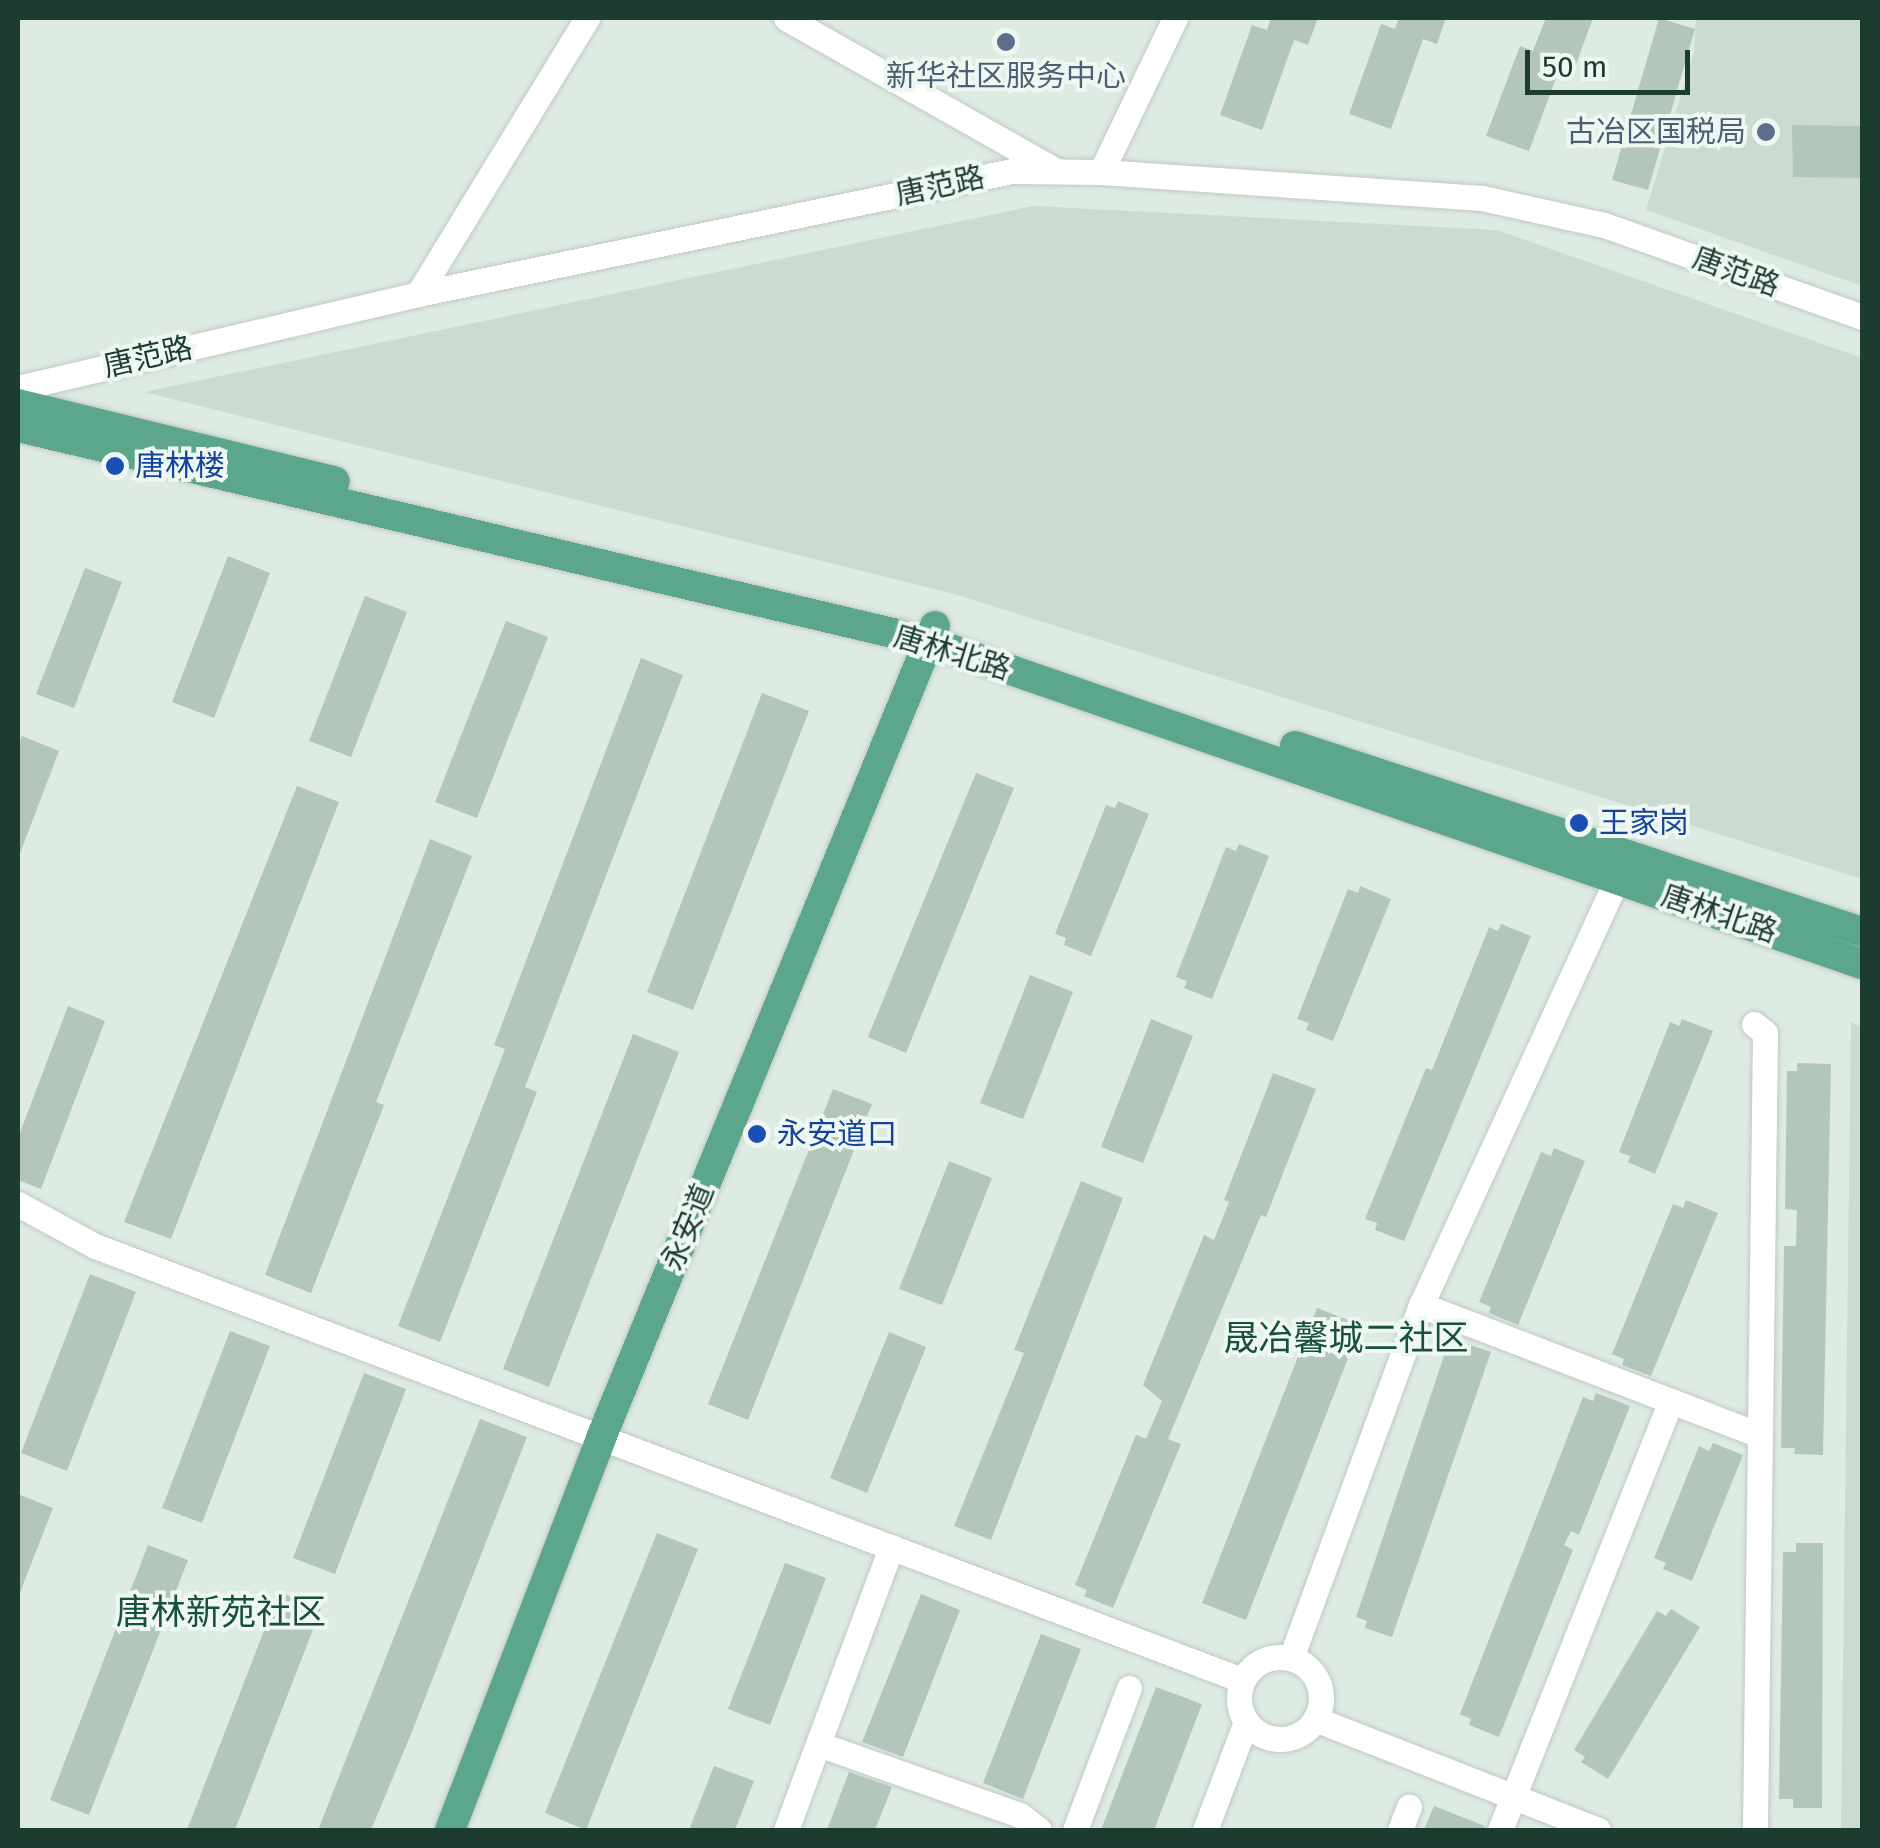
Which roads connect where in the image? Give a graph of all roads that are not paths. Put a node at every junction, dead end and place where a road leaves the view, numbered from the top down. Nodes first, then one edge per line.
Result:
1 (586, 18) edge
2 (786, 18) edge
3 (1175, 18) edge
4 (1055, 170) junction
5 (1101, 172) junction
6 (418, 294) junction
7 (1862, 317) edge
8 (18, 388) edge
9 (18, 404) edge
10 (18, 428) edge
11 (931, 634) junction
12 (1622, 867) junction
13 (1862, 932) edge
14 (1862, 964) edge
15 (1754, 1024) dead end
16 (18, 1204) edge
17 (1421, 1305) junction
18 (1670, 1401) junction
19 (1760, 1435) junction
20 (601, 1438) junction
21 (891, 1548) junction
22 (1291, 1658) junction
23 (1242, 1680) junction
24 (1129, 1688) dead end
25 (1315, 1719) junction
26 (1246, 1722) junction
27 (818, 1744) junction
28 (1513, 1797) junction
29 (450, 1830) edge
30 (786, 1830) edge
31 (1039, 1830) edge
32 (1075, 1830) edge
33 (1204, 1830) edge
34 (1500, 1830) edge
35 (1598, 1830) edge
36 (1755, 1830) edge

1 - 6 street
2 - 4 street
3 - 5 street
4 - 5 street, 唐范路
4 - 6 street, 唐范路
5 - 7 street, 唐范路
6 - 8 street, 唐范路
9 - 11 main road, 唐林北路
10 - 11 main road, 唐林北路
11 - 12 main road, 唐林北路
11 - 20 main road, 永安道
12 - 13 main road, 唐林北路
12 - 14 main road, 唐林北路
12 - 17 street
15 - 19 street
16 - 20 street
17 - 18 street
17 - 22 street
18 - 19 street
18 - 28 street
19 - 36 street
20 - 21 street
20 - 29 main road, 永安道
21 - 23 street
21 - 27 street
22 - 23 street
22 - 25 street
23 - 26 street
24 - 32 street
25 - 26 street
25 - 28 street
26 - 33 street
27 - 30 street
27 - 31 street
28 - 34 street
28 - 35 street

